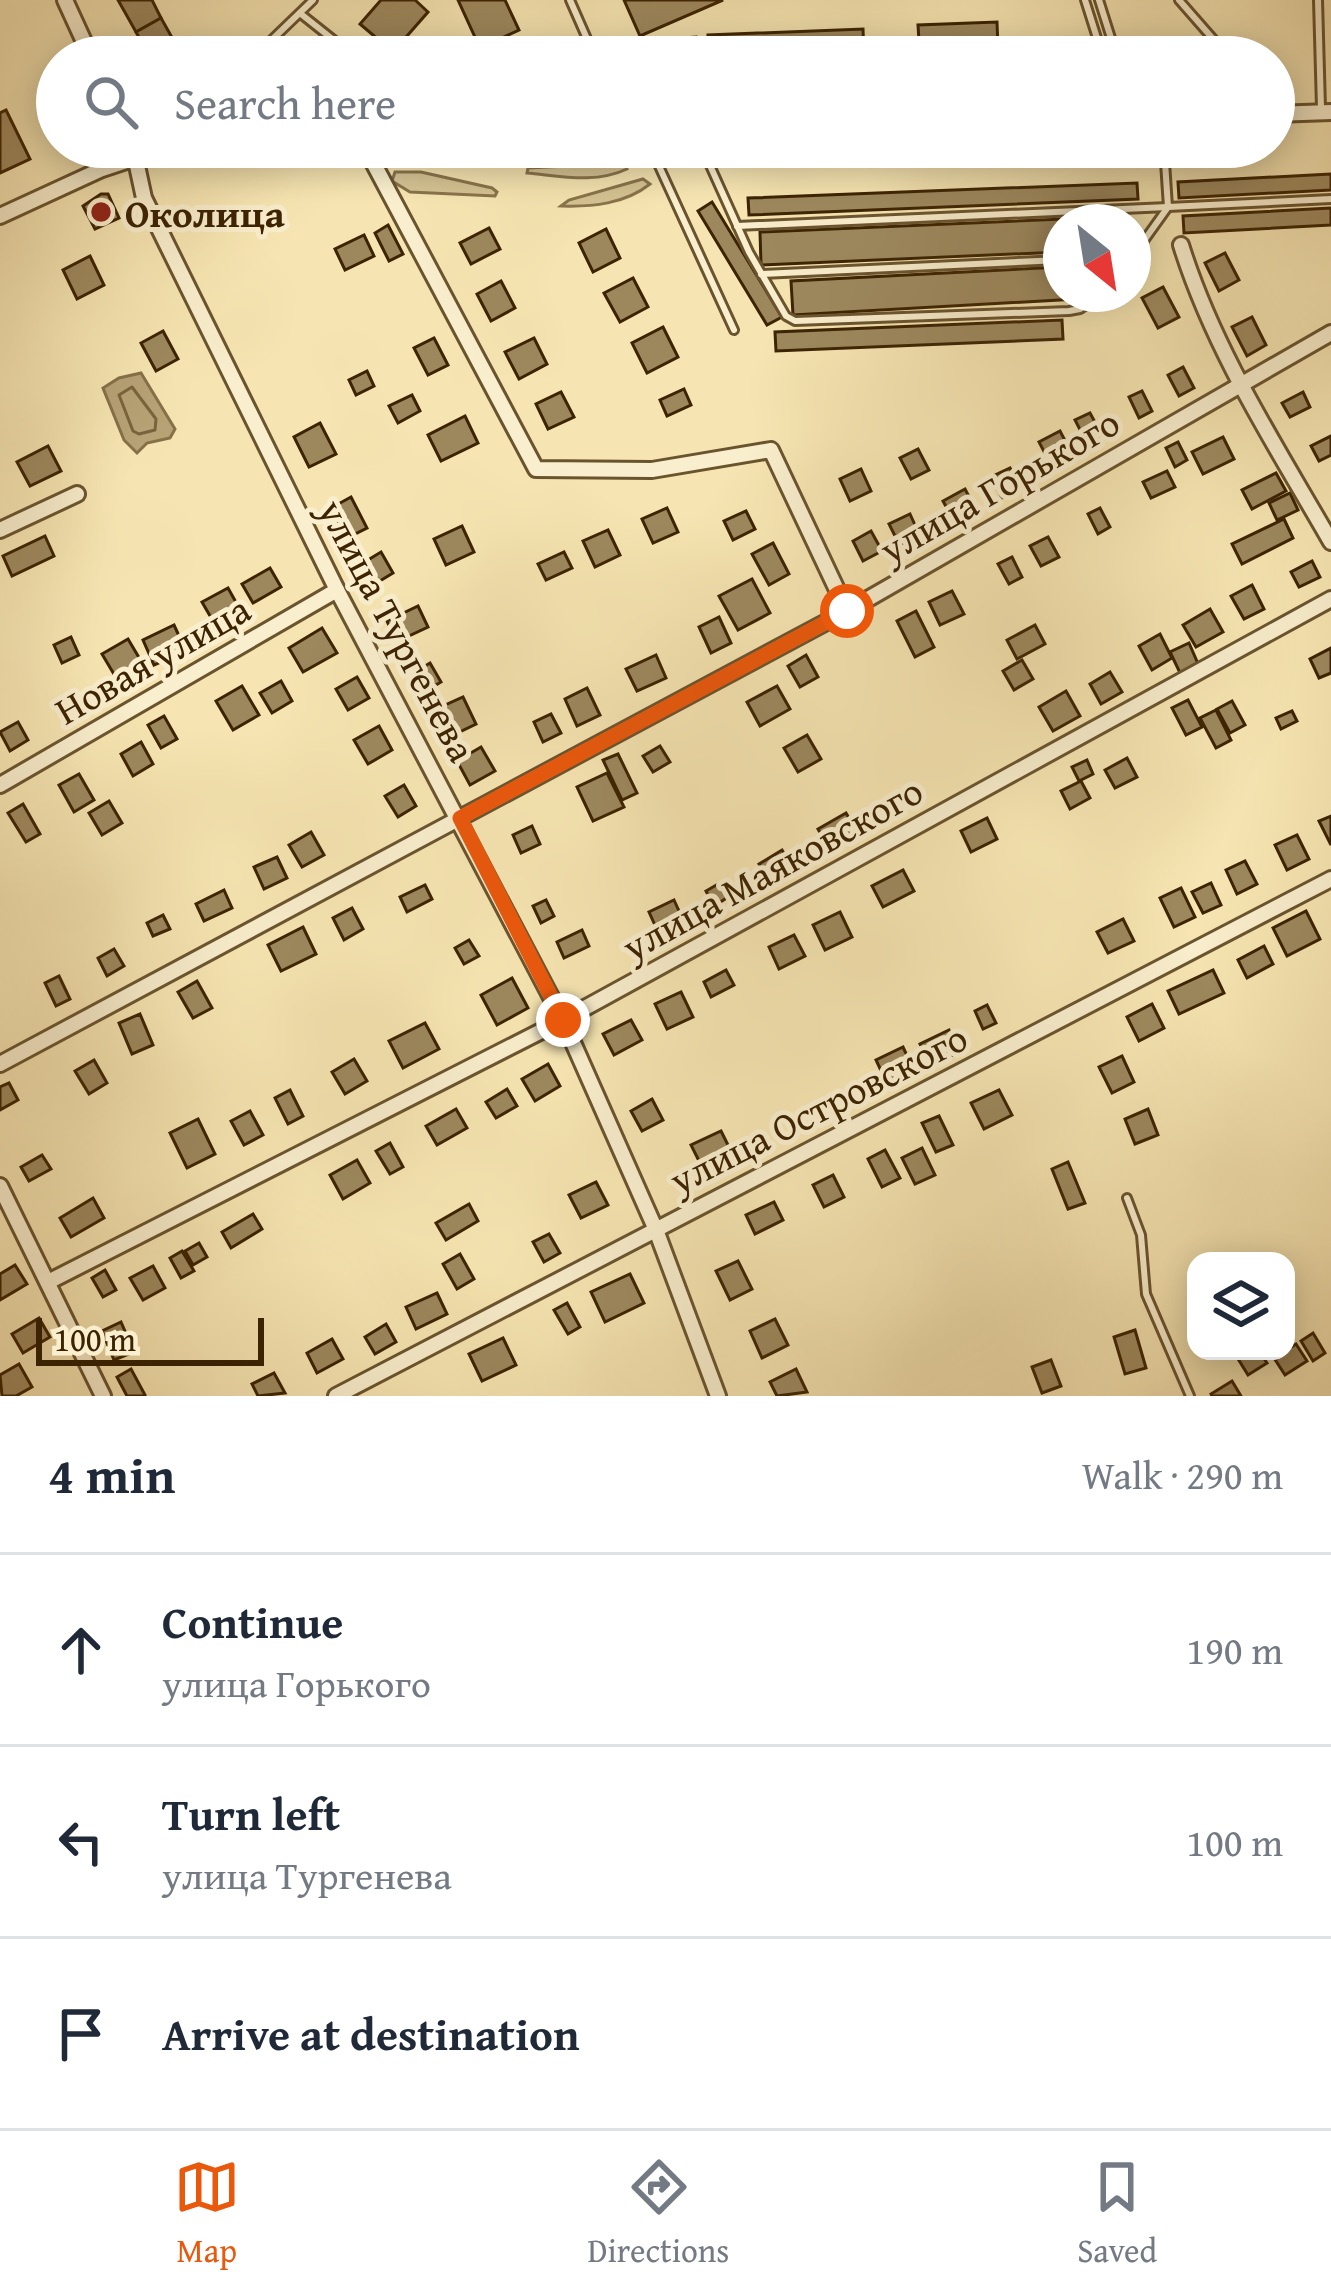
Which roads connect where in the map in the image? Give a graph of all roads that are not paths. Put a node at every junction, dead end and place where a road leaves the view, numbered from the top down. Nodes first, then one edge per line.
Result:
1 (64, 0) edge
2 (313, 0) edge
3 (570, 0) edge
4 (1085, 0) edge
5 (1100, 0) edge
6 (1179, 0) edge
7 (1318, 0) edge
8 (300, 14) junction
9 (81, 36) edge
10 (276, 36) edge
11 (328, 36) edge
12 (586, 36) edge
13 (1096, 36) edge
14 (1111, 36) edge
15 (1210, 36) edge
16 (1326, 112) edge
17 (1295, 113) edge
18 (106, 168) edge
19 (144, 168) edge
20 (376, 168) edge
21 (660, 168) edge
22 (714, 168) edge
23 (1165, 168) edge
24 (1331, 199) edge
25 (1168, 207) junction
26 (0, 216) edge
27 (737, 226) junction
28 (1151, 231) edge
29 (1180, 245) dead end
30 (1043, 261) edge
31 (761, 274) junction
32 (1043, 311) edge
33 (734, 330) dead end
34 (1331, 333) edge
35 (1241, 383) junction
36 (77, 494) dead end
37 (0, 530) edge
38 (1331, 542) edge
39 (337, 590) junction
40 (1331, 599) edge
41 (847, 611) junction
42 (0, 785) edge
43 (460, 818) junction
44 (1331, 879) edge
45 (563, 1020) junction
46 (0, 1064) edge
47 (0, 1186) edge
48 (1126, 1198) dead end
49 (656, 1230) junction
50 (48, 1282) junction
51 (103, 1396) edge
52 (336, 1396) edge
53 (718, 1396) edge
54 (1190, 1396) edge

1 - 9 street
2 - 8 lane
3 - 12 lane
4 - 13 lane
5 - 14 lane
6 - 15 lane
7 - 16 lane
8 - 10 lane
8 - 11 lane
16 - 17 street
18 - 26 street
19 - 39 street, улица Тургенева
20 - 41 street
21 - 33 lane
22 - 27 lane
23 - 25 lane
24 - 25 lane
25 - 27 lane
25 - 28 lane
27 - 31 lane
29 - 35 street
30 - 31 lane
31 - 32 lane
34 - 35 street, улица Горького
35 - 38 street
35 - 41 street, улица Горького
36 - 37 street
39 - 42 street, Новая улица
39 - 43 street, улица Тургенева
40 - 45 street, улица Маяковского
41 - 43 street, улица Горького
43 - 45 street, улица Тургенева
43 - 46 street, улица Горького
44 - 49 street, улица Островского
45 - 49 street, улица Тургенева
45 - 50 street, улица Маяковского
47 - 50 street
48 - 54 lane
49 - 52 street, улица Островского
49 - 53 street, улица Тургенева
50 - 51 street

